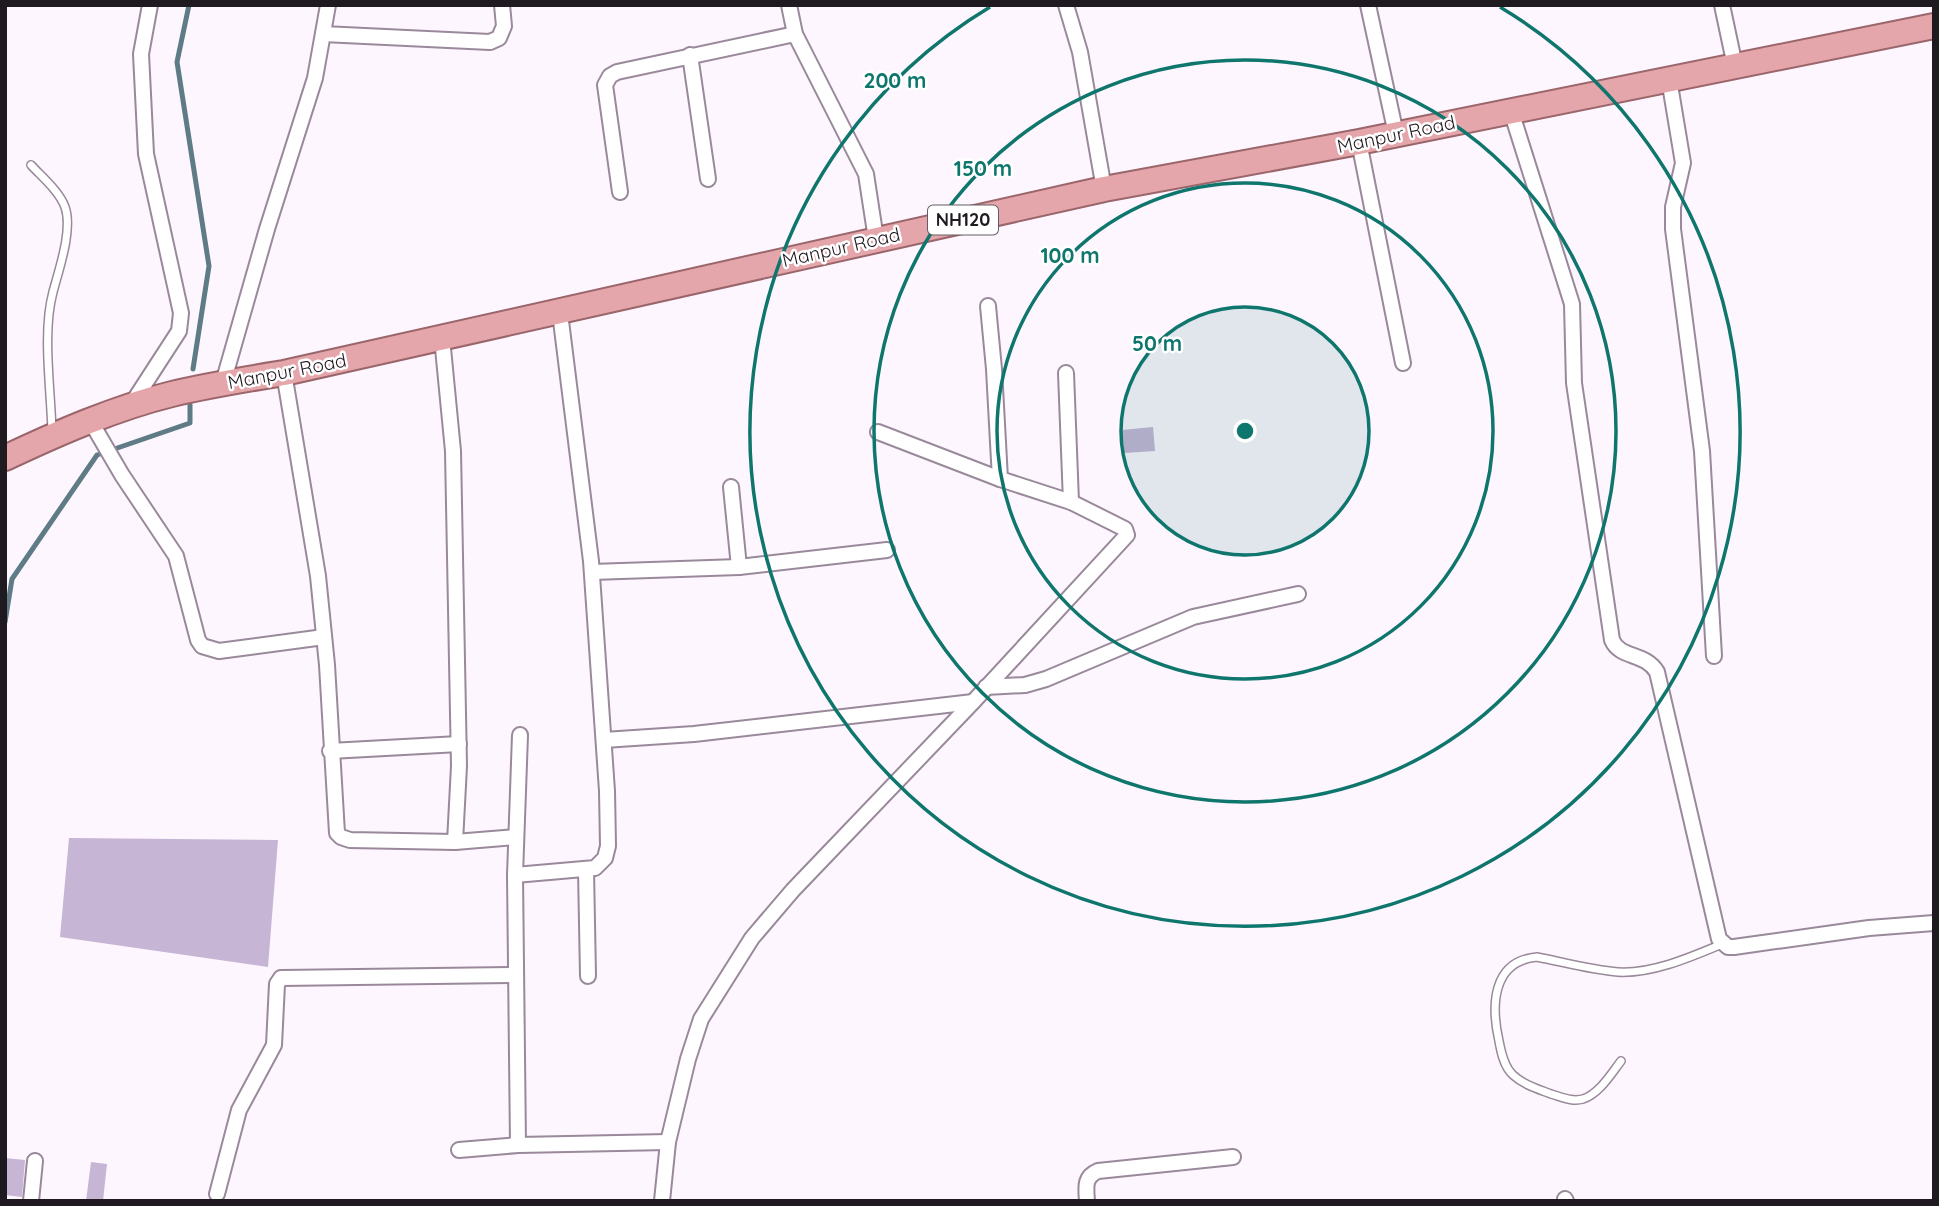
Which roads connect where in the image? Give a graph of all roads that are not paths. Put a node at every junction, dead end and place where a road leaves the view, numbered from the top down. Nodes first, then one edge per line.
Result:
1 (150, 5) edge
2 (328, 5) edge
3 (502, 5) edge
4 (789, 5) edge
5 (1066, 5) edge
6 (1368, 5) edge
7 (1722, 5) edge
8 (1934, 26) edge
9 (323, 34) junction
10 (796, 34) junction
11 (690, 55) junction
12 (1735, 66) junction
13 (1669, 79) junction
14 (1511, 111) junction
15 (1396, 134) junction
16 (1359, 142) junction
17 (31, 165) dead end
18 (708, 178) dead end
19 (1104, 189) junction
20 (620, 192) dead end
21 (876, 239) junction
22 (988, 306) dead end
23 (561, 313) junction
24 (442, 338) junction
25 (1403, 363) dead end
26 (284, 373) junction
27 (1066, 373) dead end
28 (223, 383) junction
29 (130, 407) junction
30 (95, 429) junction
31 (878, 432) dead end
32 (52, 437) junction
33 (5, 458) edge
34 (1000, 479) junction
35 (731, 487) dead end
36 (1070, 502) junction
37 (887, 551) dead end
38 (739, 567) junction
39 (592, 572) junction
40 (1298, 594) dead end
41 (324, 637) junction
42 (1714, 656) dead end
43 (986, 687) junction
44 (973, 702) junction
45 (520, 735) dead end
46 (604, 740) junction
47 (458, 744) junction
48 (330, 751) junction
49 (516, 837) junction
50 (456, 842) junction
51 (586, 870) junction
52 (515, 875) junction
53 (1934, 923) edge
54 (1722, 944) junction
55 (516, 975) junction
56 (588, 976) dead end
57 (1621, 1061) dead end
58 (667, 1142) junction
59 (518, 1146) junction
60 (459, 1150) dead end
61 (1233, 1157) dead end
62 (35, 1161) dead end
63 (217, 1194) dead end
64 (31, 1201) edge
65 (662, 1201) edge
66 (1087, 1201) edge

1 - 29 street
2 - 9 street
3 - 9 street
4 - 10 street
5 - 19 street
6 - 15 street
7 - 12 street
8 - 12 highway, Manpur Road / NH120
9 - 28 street
10 - 11 street
10 - 21 street
11 - 18 street
11 - 20 street
12 - 13 highway, Manpur Road / NH120
13 - 14 highway, Manpur Road / NH120
13 - 42 street
14 - 15 highway, Manpur Road / NH120
14 - 54 street
15 - 16 highway, Manpur Road / NH120
16 - 19 highway, Manpur Road / NH120
16 - 25 street
17 - 32 lane
19 - 21 highway, Manpur Road / NH120
21 - 23 highway, Manpur Road / NH120
22 - 34 street
23 - 24 highway, Manpur Road / NH120
23 - 39 street
24 - 26 highway, Manpur Road / NH120
24 - 47 street
26 - 28 highway, Manpur Road / NH120
26 - 41 street
27 - 36 street
28 - 29 highway, Manpur Road / NH120
29 - 30 highway, Manpur Road / NH120
30 - 32 highway, Manpur Road / NH120
30 - 41 street
31 - 34 street
32 - 33 highway, Manpur Road / NH120
34 - 36 street
35 - 38 street
36 - 43 street
37 - 38 street
38 - 39 street
39 - 46 street
40 - 43 street
41 - 48 street
43 - 44 street
44 - 46 street
44 - 58 street
45 - 49 street
46 - 51 street
47 - 48 street
47 - 50 street
48 - 50 street
49 - 50 street
49 - 52 street
51 - 52 street
51 - 56 street
52 - 55 street
53 - 54 street
54 - 57 lane
55 - 59 street
55 - 63 street
58 - 59 street
58 - 65 street
59 - 60 street
61 - 66 street
62 - 64 street

